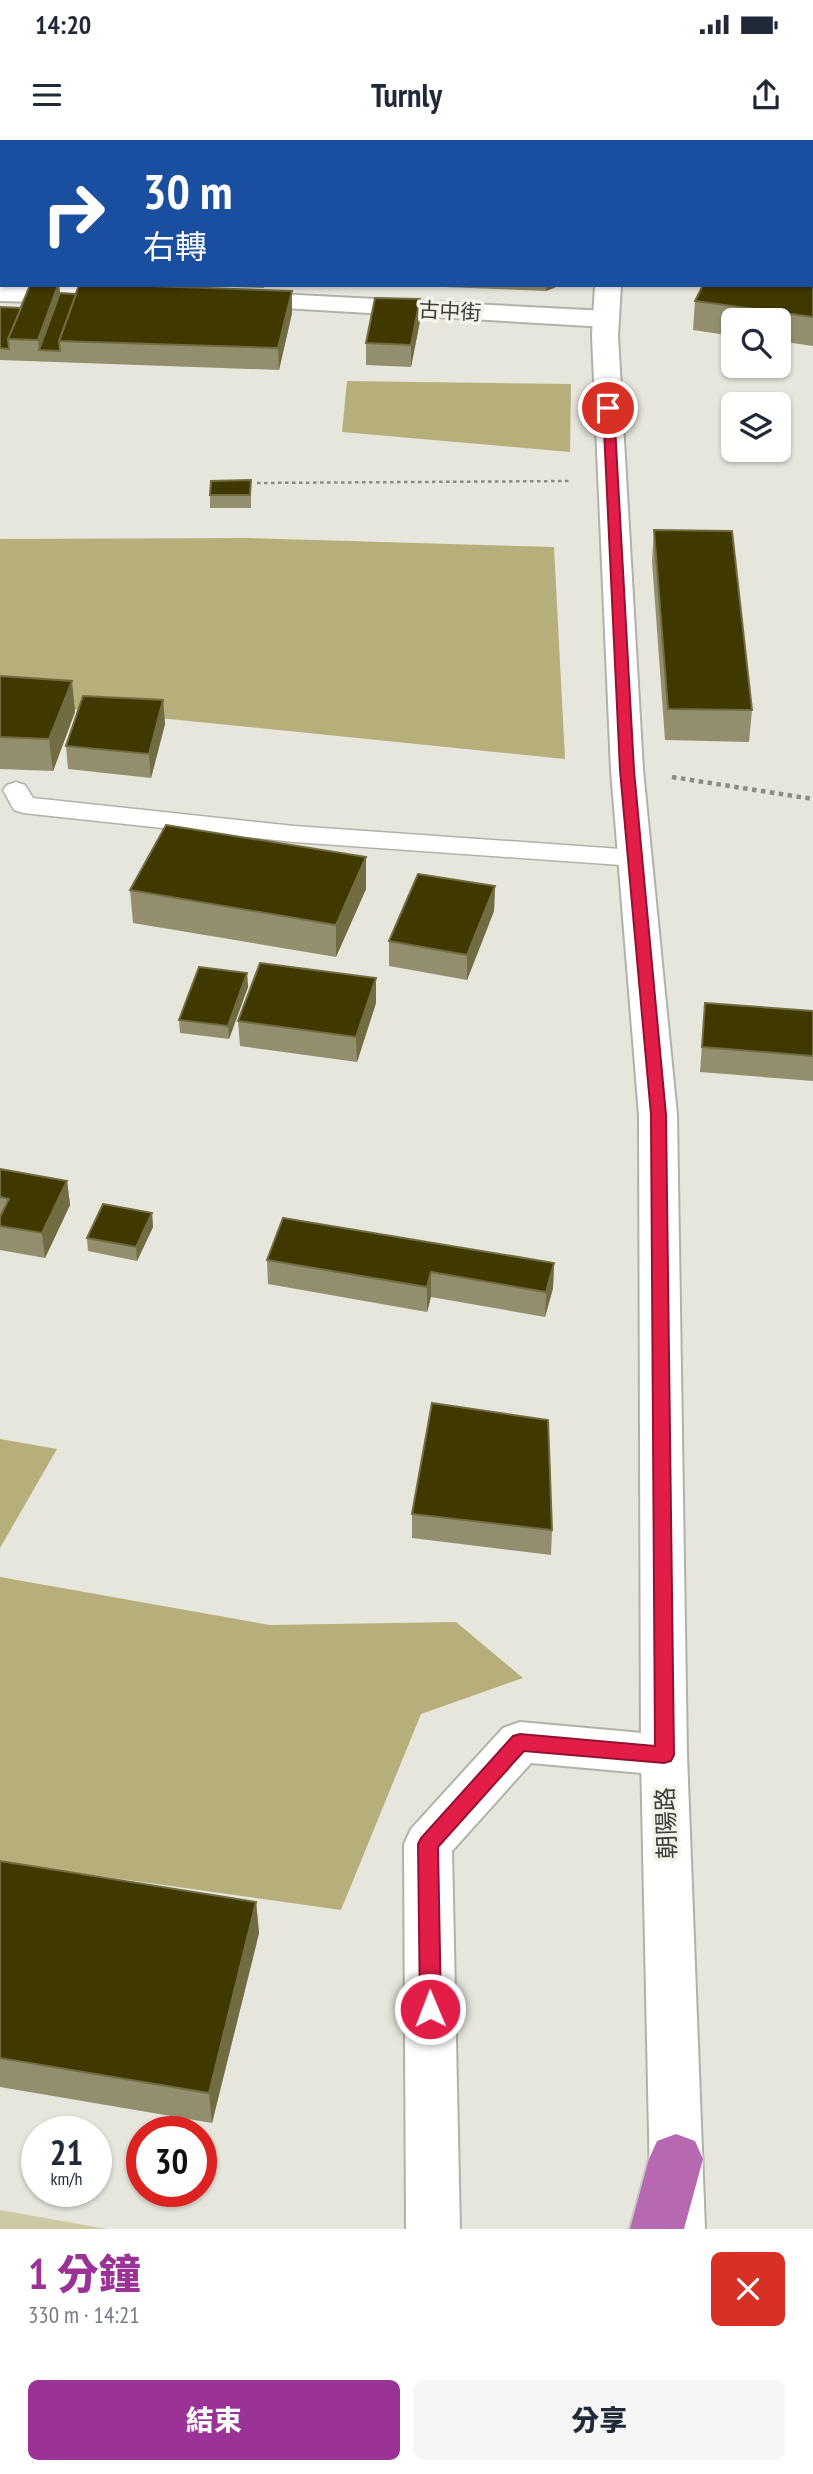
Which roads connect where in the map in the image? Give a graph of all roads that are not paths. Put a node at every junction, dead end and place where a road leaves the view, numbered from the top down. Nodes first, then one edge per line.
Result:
1 (0, 293) edge
2 (281, 293) edge
3 (98, 296) edge
4 (223, 299) edge
5 (607, 302) edge
6 (16, 790) dead end
7 (635, 858) junction
8 (664, 1755) junction
9 (676, 2159) junction
10 (433, 2229) edge
11 (657, 2229) edge
12 (678, 2229) edge

1 - 3 main road
2 - 4 main road, 古中街
2 - 5 main road, 古中街
5 - 7 main road, 朝陽路
6 - 7 lane
7 - 8 main road, 朝陽路
8 - 9 main road, 朝陽路
8 - 10 main road
9 - 11 highway
9 - 12 main road, 朝陽路

